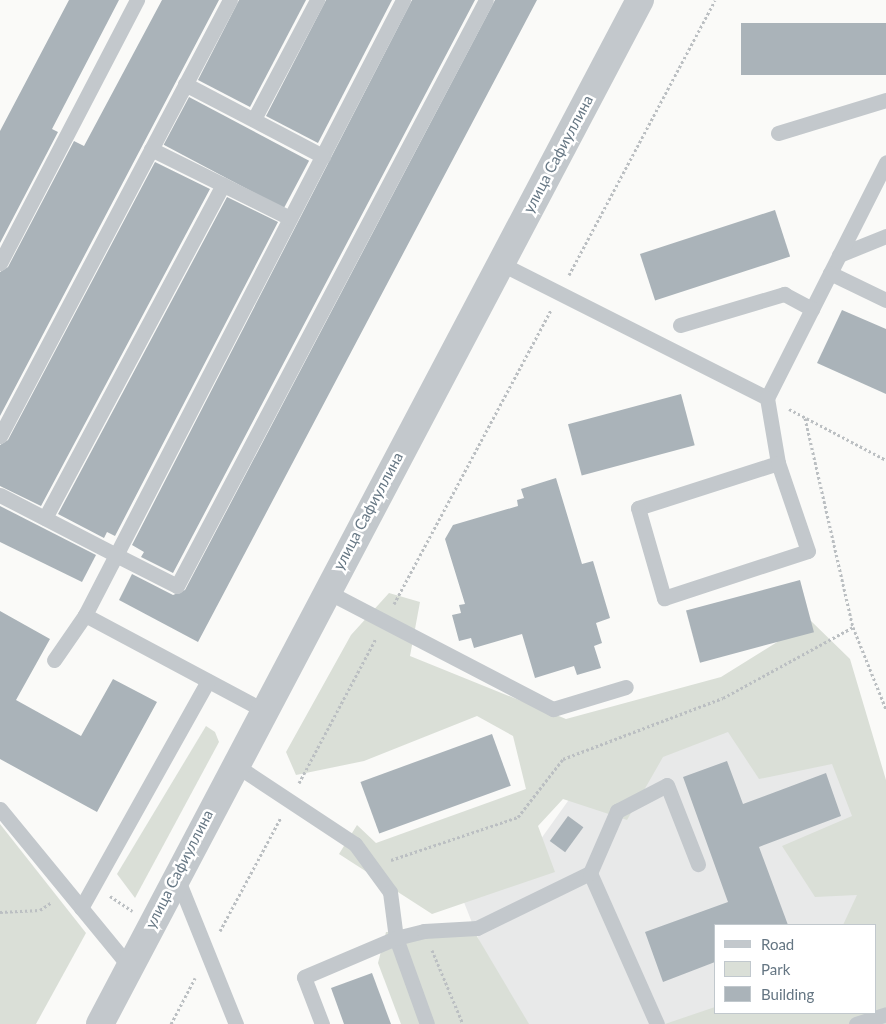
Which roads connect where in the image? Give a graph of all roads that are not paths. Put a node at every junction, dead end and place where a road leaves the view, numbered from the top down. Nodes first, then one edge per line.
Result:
1 (137, 0) edge
2 (230, 0) edge
3 (317, 0) edge
4 (403, 0) edge
5 (486, 0) edge
6 (640, 0) edge
7 (185, 84) junction
8 (886, 100) edge
9 (254, 120) junction
10 (778, 133) dead end
11 (151, 149) junction
12 (323, 156) junction
13 (886, 162) edge
14 (223, 185) junction
15 (290, 218) junction
16 (886, 236) edge
17 (839, 255) junction
18 (0, 263) edge
19 (500, 263) junction
20 (830, 273) junction
21 (886, 300) edge
22 (812, 309) junction
23 (680, 325) dead end
24 (767, 398) junction
25 (0, 436) edge
26 (778, 463) junction
27 (0, 495) edge
28 (44, 518) junction
29 (116, 554) junction
30 (326, 591) junction
31 (85, 615) junction
32 (54, 660) dead end
33 (208, 681) junction
34 (626, 687) dead end
35 (263, 710) junction
36 (234, 764) junction
37 (0, 809) edge
38 (698, 864) dead end
39 (590, 873) junction
40 (176, 874) junction
41 (82, 908) junction
42 (396, 938) junction
43 (130, 967) junction
44 (886, 1014) edge
45 (100, 1024) edge
46 (236, 1024) edge
47 (322, 1024) edge
48 (427, 1024) edge
49 (657, 1024) edge
50 (856, 1024) edge

1 - 18 lane
2 - 7 lane
3 - 9 lane
4 - 12 lane
5 - 29 lane
6 - 19 street, улица Сафиуллина
7 - 9 lane
7 - 11 lane
8 - 10 lane
9 - 12 lane
11 - 14 lane
11 - 25 lane
12 - 15 lane
13 - 17 lane
14 - 15 lane
14 - 28 lane
15 - 29 lane
16 - 17 lane
17 - 20 lane
19 - 24 lane
19 - 30 street, улица Сафиуллина
20 - 21 lane
20 - 22 lane
22 - 23 lane
22 - 24 lane
24 - 26 lane
26 - 26 lane
27 - 28 lane
28 - 29 lane
29 - 31 lane
30 - 34 lane
30 - 35 street, улица Сафиуллина
31 - 32 lane
31 - 33 lane
33 - 35 lane
33 - 41 lane
35 - 36 street, улица Сафиуллина
36 - 40 street, улица Сафиуллина
36 - 42 lane
37 - 41 lane
38 - 39 lane
39 - 42 lane
39 - 49 lane
40 - 43 street, улица Сафиуллина
40 - 46 lane
41 - 43 lane
42 - 47 lane
42 - 48 lane
43 - 45 street, улица Сафиуллина
44 - 50 lane

